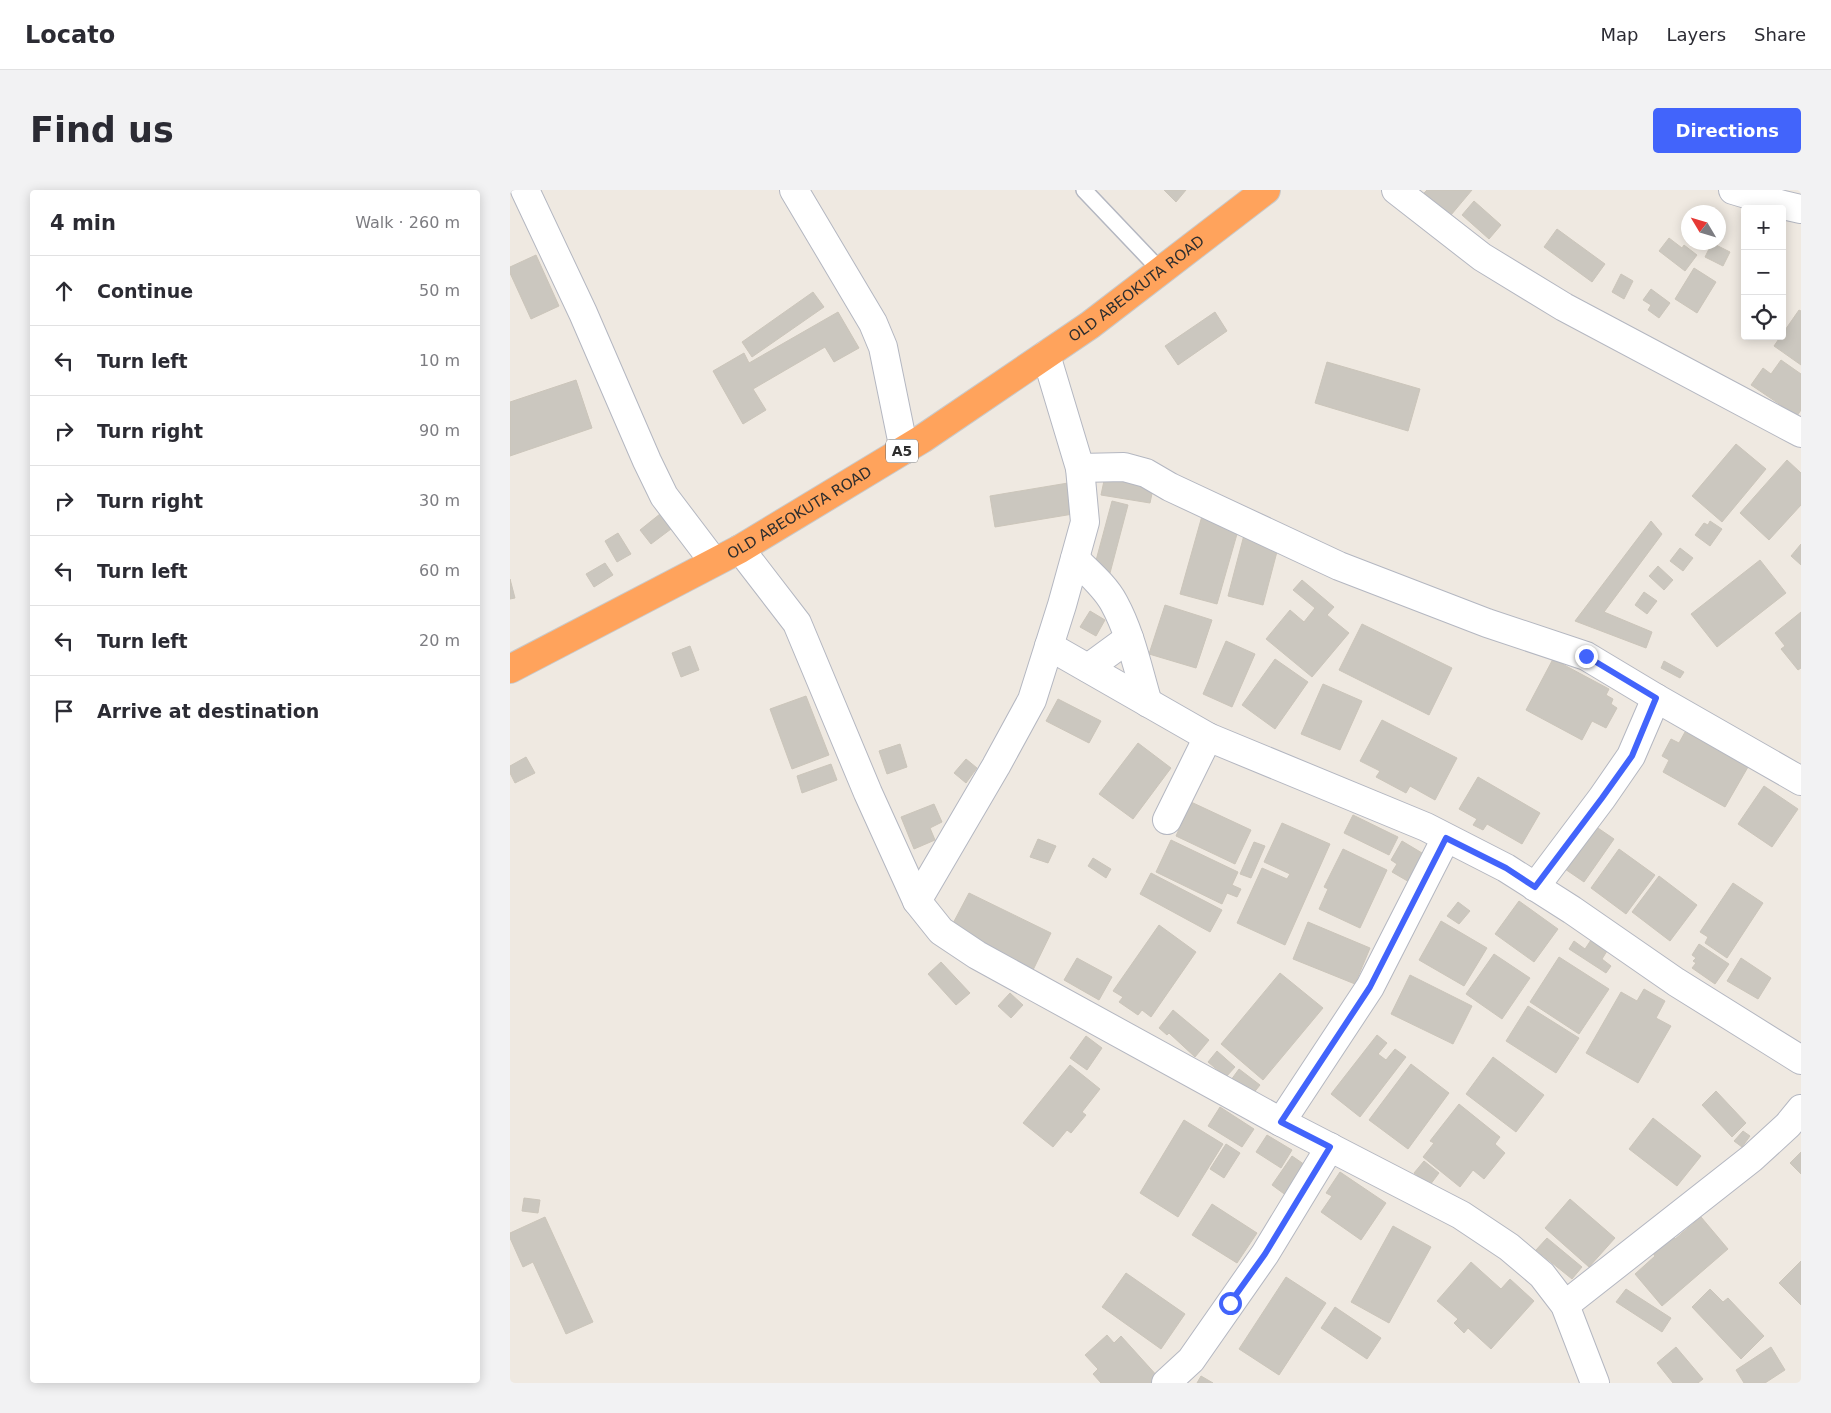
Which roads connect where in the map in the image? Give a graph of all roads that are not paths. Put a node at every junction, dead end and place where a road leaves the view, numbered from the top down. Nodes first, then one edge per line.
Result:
1 (525, 190) edge
2 (794, 190) edge
3 (1084, 190) edge
4 (1266, 190) edge
5 (1396, 190) edge
6 (1734, 190) edge
7 (1801, 209) edge
8 (1161, 270) junction
9 (1046, 355) junction
10 (1801, 433) edge
11 (904, 450) junction
12 (1080, 468) junction
13 (740, 549) junction
14 (1075, 559) junction
15 (714, 562) junction
16 (1129, 638) junction
17 (1049, 646) junction
18 (1088, 668) junction
19 (510, 669) edge
20 (1656, 698) junction
21 (1148, 703) junction
22 (1208, 736) junction
23 (1801, 781) edge
24 (1167, 820) dead end
25 (1446, 838) junction
26 (1535, 887) junction
27 (917, 901) junction
28 (1800, 1061) edge
29 (1801, 1108) edge
30 (1281, 1122) junction
31 (1330, 1147) junction
32 (1566, 1305) junction
33 (1166, 1383) edge
34 (1594, 1383) edge

1 - 15 street
2 - 11 street
3 - 8 lane
4 - 8 highway, OLD ABEOKUTA ROAD / A5
5 - 10 street
6 - 7 street
8 - 9 highway, OLD ABEOKUTA ROAD / A5
9 - 11 highway, OLD ABEOKUTA ROAD / A5
9 - 12 street
11 - 13 highway, OLD ABEOKUTA ROAD / A5
12 - 14 street
12 - 20 street
13 - 15 highway, OLD ABEOKUTA ROAD / A5
13 - 27 street
14 - 16 street
14 - 17 street
15 - 19 highway, OLD ABEOKUTA ROAD / A5
16 - 18 street
16 - 21 street
17 - 18 street
17 - 27 street
18 - 21 street
20 - 23 street
20 - 26 street
21 - 22 street
22 - 24 street
22 - 25 street
25 - 26 street
25 - 30 street
26 - 28 street
27 - 30 street
29 - 32 street
30 - 31 street
31 - 32 street
31 - 33 street
32 - 34 street

